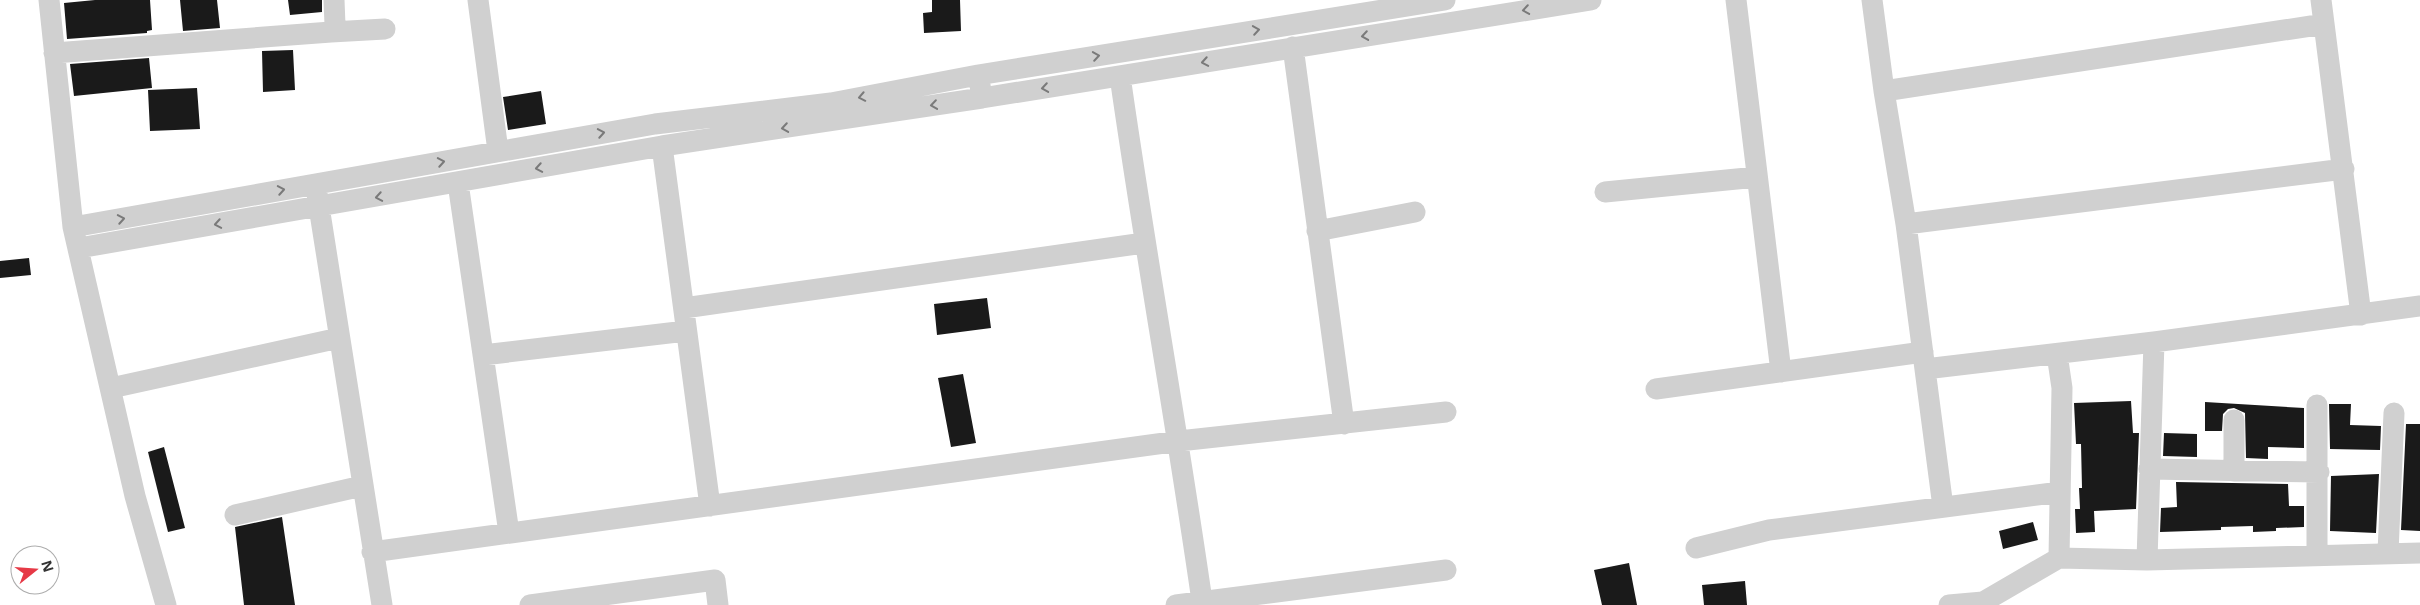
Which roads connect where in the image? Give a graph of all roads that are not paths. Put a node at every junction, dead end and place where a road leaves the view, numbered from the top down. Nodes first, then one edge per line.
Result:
1 (49, 0) edge
2 (334, 0) edge
3 (478, 0) edge
4 (1445, 0) edge
5 (1591, 0) edge
6 (1736, 0) edge
7 (1872, 0) edge
8 (2321, 0) edge
9 (1396, 4) edge
10 (2324, 24) junction
11 (385, 29) dead end
12 (331, 32) junction
13 (1292, 47) junction
14 (54, 53) junction
15 (978, 75) junction
16 (1120, 76) junction
17 (1884, 92) junction
18 (982, 98) junction
19 (832, 112) junction
20 (662, 146) junction
21 (498, 152) junction
22 (2344, 169) junction
23 (1756, 177) junction
24 (458, 183) junction
25 (316, 184) junction
26 (1605, 192) dead end
27 (319, 207) junction
28 (1415, 212) dead end
29 (1906, 224) junction
30 (73, 227) junction
31 (1317, 230) junction
32 (1144, 243) junction
33 (79, 248) junction
34 (2420, 306) edge
35 (684, 308) junction
36 (2362, 316) junction
37 (686, 331) junction
38 (339, 338) junction
39 (2154, 342) junction
40 (2057, 354) junction
41 (483, 355) junction
42 (1924, 361) junction
43 (1782, 372) junction
44 (111, 388) junction
45 (1656, 389) dead end
46 (2317, 405) dead end
47 (1446, 412) dead end
48 (2394, 413) dead end
49 (2234, 420) dead end
50 (1344, 424) junction
51 (1179, 441) junction
52 (2149, 469) junction
53 (2234, 470) junction
54 (2319, 472) junction
55 (362, 486) junction
56 (2060, 492) junction
57 (710, 506) junction
58 (1943, 507) junction
59 (235, 515) dead end
60 (509, 533) junction
61 (1696, 548) dead end
62 (372, 552) junction
63 (2420, 553) edge
64 (2388, 554) junction
65 (2317, 556) junction
66 (2059, 558) junction
67 (2147, 560) junction
68 (1446, 570) dead end
69 (1202, 601) junction
70 (166, 605) edge
71 (382, 605) edge
72 (530, 605) edge
73 (718, 605) edge
74 (1176, 605) edge
75 (1949, 605) edge

1 - 14 street
2 - 12 street
3 - 21 street
4 - 9 street
5 -> 13 street
6 - 23 street
7 - 17 street
8 - 10 street
15 -> 9 street
10 - 17 street
10 - 22 street
11 - 12 street
12 - 14 street
13 -> 16 street
13 - 31 street
14 - 30 street
15 - 18 street
15 -> 19 street
16 -> 18 street
16 - 32 street
17 - 29 street
18 -> 19 street
19 -> 20 street
21 -> 19 street
20 -> 24 street
20 - 35 street
25 -> 21 street
22 - 29 street
22 - 36 street
23 - 26 street
23 - 43 street
24 -> 27 street
24 - 41 street
25 - 27 street
30 -> 25 street
27 -> 33 street
27 - 38 street
28 - 31 street
29 - 42 street
30 - 33 street
31 - 50 street
32 - 35 street
32 - 51 street
33 - 44 street
34 - 36 street
35 - 37 street
36 - 39 street
37 - 41 street
37 - 57 street
38 - 44 street
38 - 55 street
39 - 40 street
39 - 52 street
40 - 42 street
40 - 56 street
41 - 60 street
42 - 43 street
42 - 58 street
43 - 45 street
44 - 70 street
46 - 54 street
47 - 50 street
48 - 64 street
49 - 53 street
50 - 51 street
51 - 57 street
51 - 69 street
52 - 53 street
52 - 67 street
53 - 54 street
54 - 65 street
55 - 59 street
55 - 62 street
56 - 58 street
56 - 66 street
57 - 60 street
58 - 61 street
60 - 62 street
62 - 71 street
63 - 64 street
64 - 65 street
65 - 67 street
66 - 67 street
66 - 75 street
68 - 69 street
69 - 74 street
72 - 73 street

